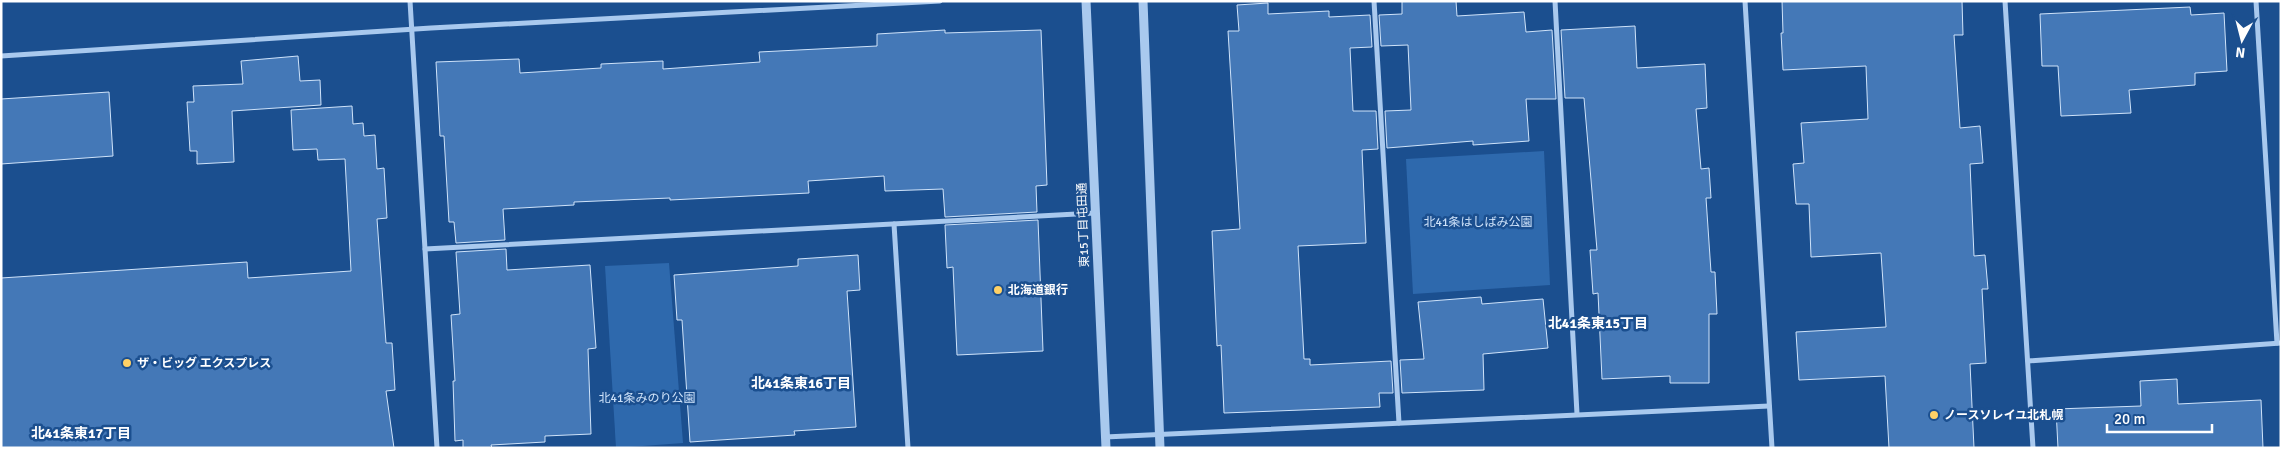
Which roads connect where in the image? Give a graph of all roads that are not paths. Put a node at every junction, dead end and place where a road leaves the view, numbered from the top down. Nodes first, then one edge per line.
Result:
1 (410, 1) edge
2 (940, 1) edge
3 (1086, 1) edge
4 (1143, 1) edge
5 (1374, 1) edge
6 (1555, 1) edge
7 (1745, 1) edge
8 (2005, 1) edge
9 (2256, 1) edge
10 (412, 30) junction
11 (1, 56) edge
12 (1095, 213) junction
13 (894, 224) junction
14 (426, 250) junction
15 (2279, 343) edge
16 (2028, 361) junction
17 (1769, 406) junction
18 (1577, 414) junction
19 (1399, 423) junction
20 (1160, 434) junction
21 (1105, 437) junction
22 (437, 448) edge
23 (908, 448) edge
24 (1106, 448) edge
25 (1160, 448) edge
26 (1772, 448) edge
27 (2033, 448) edge

1 - 10 street
2 - 10 street
3 - 12 street, 東15丁目屯田通
4 - 20 street
5 - 19 street
6 - 18 street
7 - 17 street
8 - 16 street
9 - 15 street
10 - 11 street
10 - 14 street
12 - 13 street
12 - 21 street, 東15丁目屯田通
13 - 14 street
13 - 23 street
14 - 22 street
15 - 16 street
16 - 27 street
17 - 18 street
17 - 26 street
18 - 19 street
19 - 20 street
20 - 21 street
20 - 25 street
21 - 24 street, 東15丁目屯田通

